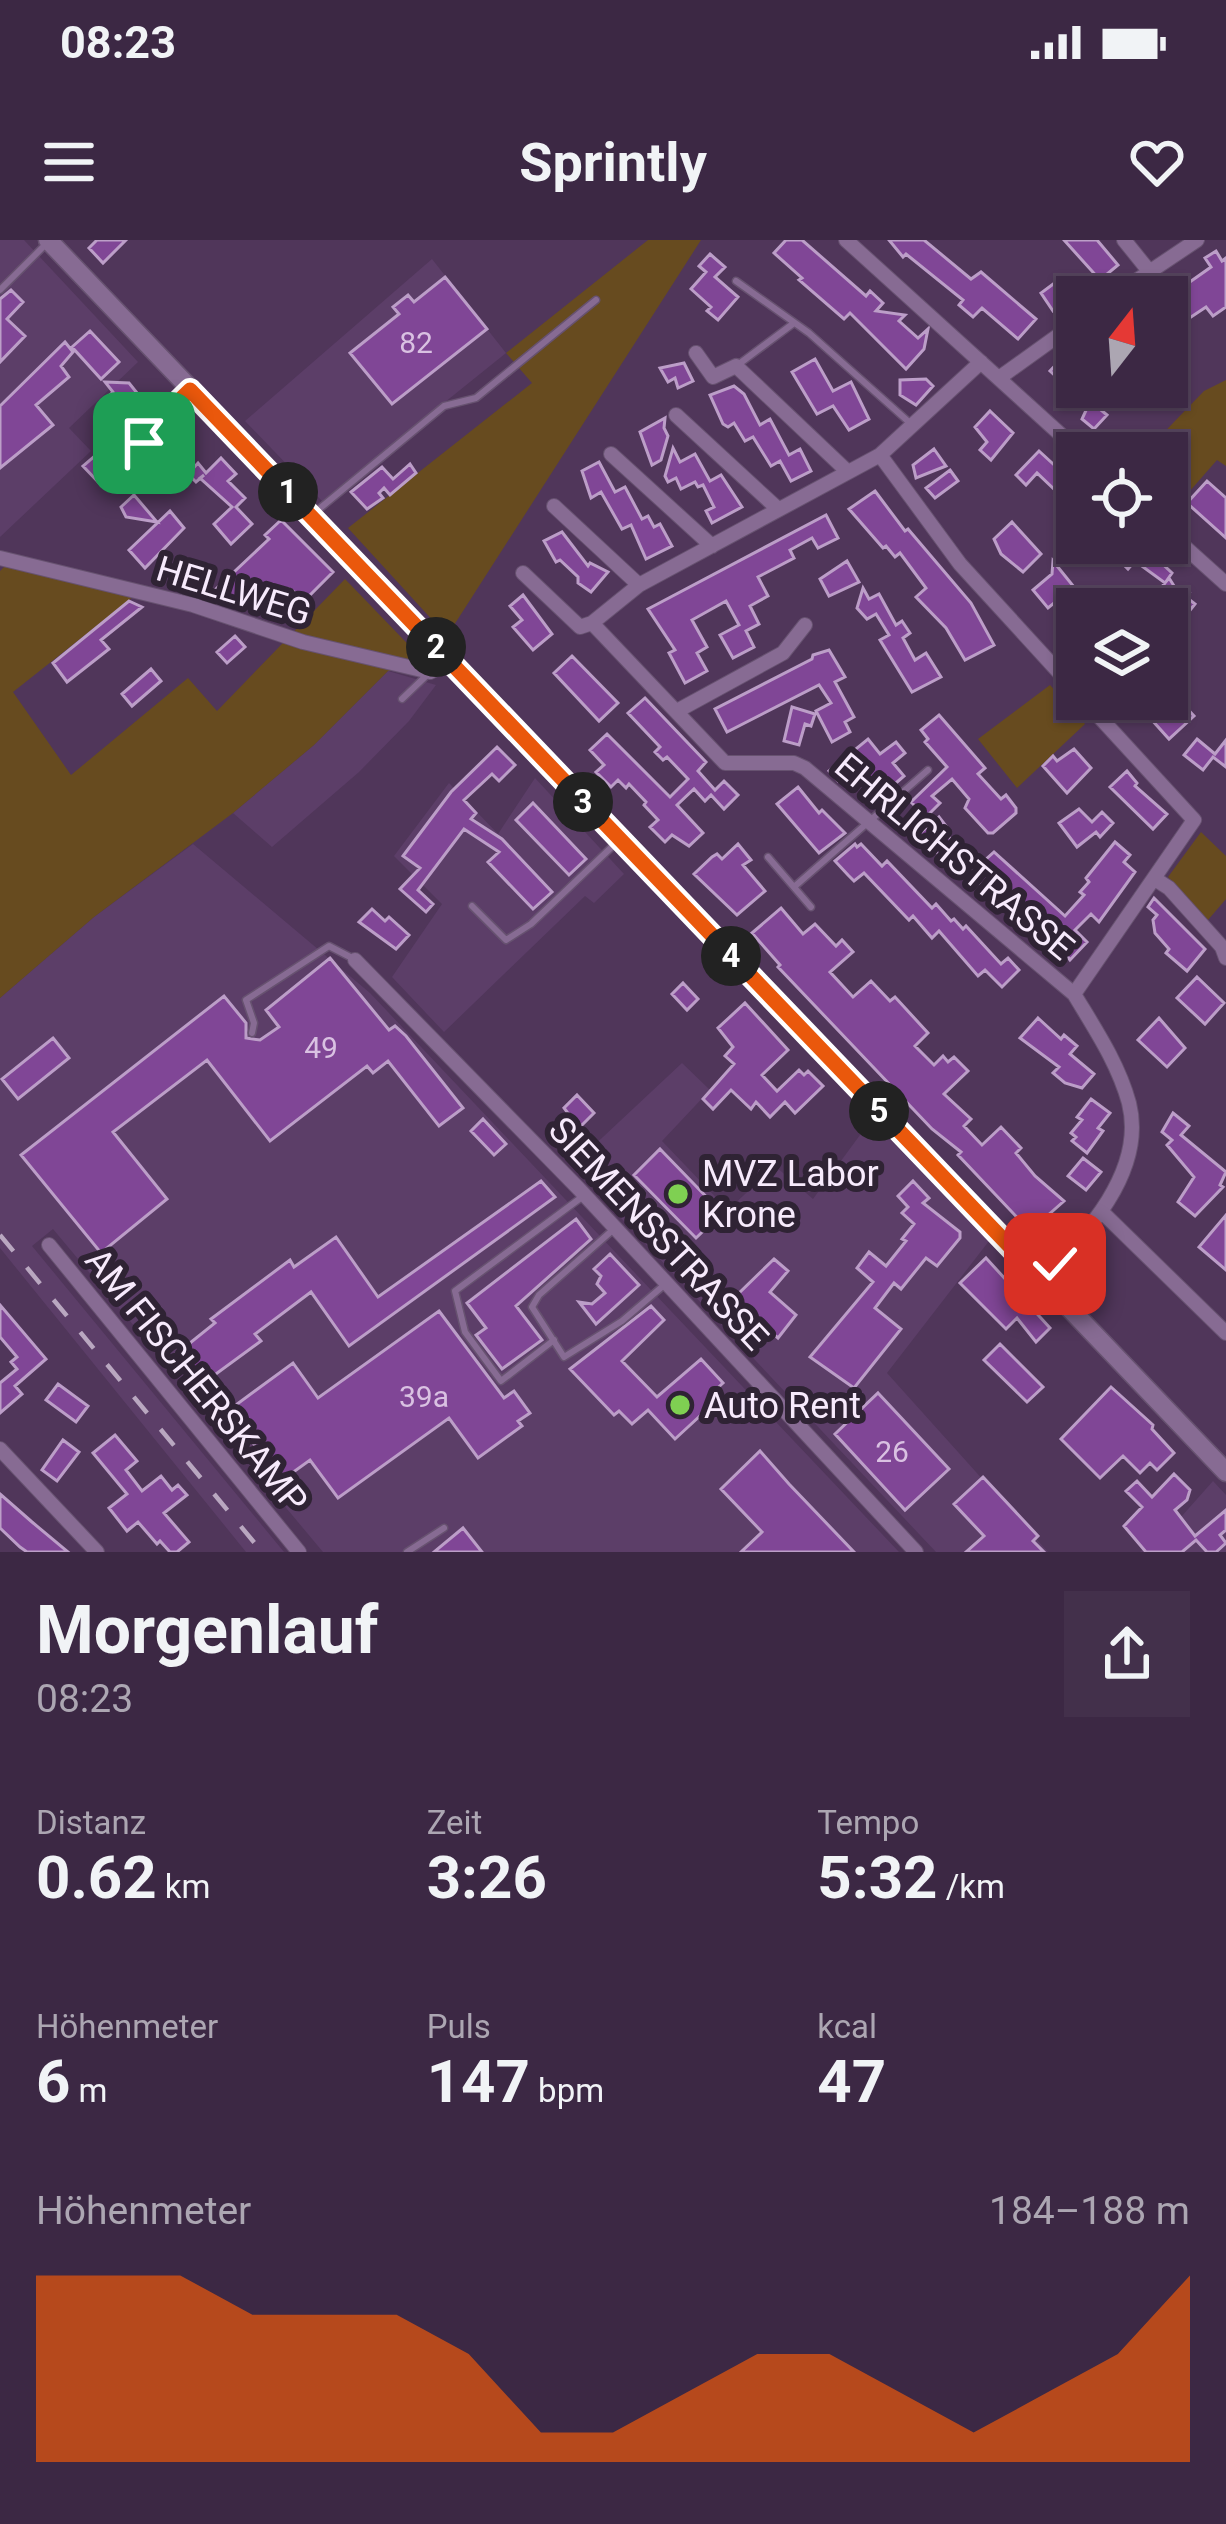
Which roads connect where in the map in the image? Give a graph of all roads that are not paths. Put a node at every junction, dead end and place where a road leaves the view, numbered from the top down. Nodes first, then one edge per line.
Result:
1 (48, 240) edge
2 (846, 240) edge
3 (1124, 240) edge
4 (1197, 240) edge
5 (1149, 271) junction
6 (1142, 276) edge
7 (736, 281) dead end
8 (0, 290) edge
9 (596, 300) dead end
10 (794, 323) junction
11 (1056, 337) edge
12 (696, 353) dead end
13 (981, 362) junction
14 (736, 366) junction
15 (999, 378) junction
16 (190, 390) junction
17 (676, 415) dead end
18 (914, 427) junction
19 (1059, 432) edge
20 (611, 454) dead end
21 (880, 455) junction
22 (166, 470) dead end
23 (848, 472) junction
24 (554, 506) dead end
25 (778, 509) junction
26 (311, 516) junction
27 (712, 546) junction
28 (1188, 550) edge
29 (0, 558) edge
30 (523, 573) dead end
31 (1226, 584) edge
32 (640, 585) junction
33 (592, 623) junction
34 (805, 625) dead end
35 (450, 661) junction
36 (1056, 669) edge
37 (430, 673) junction
38 (402, 699) dead end
39 (677, 711) junction
40 (1102, 720) edge
41 (928, 770) dead end
42 (867, 821) junction
43 (620, 839) junction
44 (768, 856) dead end
45 (1155, 879) junction
46 (794, 887) junction
47 (472, 906) dead end
48 (812, 907) dead end
49 (1226, 958) edge
50 (355, 960) joint
51 (1073, 994) junction
52 (252, 1033) dead end
53 (584, 1195) junction
54 (1102, 1212) junction
55 (615, 1228) junction
56 (49, 1245) dead end
57 (1040, 1278) junction
58 (666, 1283) junction
59 (1226, 1333) edge
60 (554, 1340) junction
61 (0, 1449) edge
62 (1226, 1472) edge
63 (444, 1528) dead end
64 (98, 1552) edge
65 (298, 1552) edge
66 (407, 1552) edge
67 (916, 1552) edge

1 - 8 lane
1 - 16 main road
2 - 13 street
3 - 5 street
4 - 5 street
5 - 6 street
7 - 10 lane
9 - 26 lane
10 - 14 lane
10 - 18 lane
11 - 15 street
12 - 14 street
13 - 15 street
13 - 18 street
14 - 23 street
15 - 19 street
16 - 22 lane
16 - 26 main road
17 - 25 street
18 - 21 street
20 - 27 street
21 - 23 street
21 - 36 street
23 - 25 street
24 - 32 street
25 - 27 street
26 - 35 main road
27 - 32 street
28 - 31 street
29 - 37 street, HELLWEG
30 - 33 street, EHRLICHSTRASSE
32 - 33 street
33 - 39 street, EHRLICHSTRASSE
34 - 39 street
35 - 37 street
35 - 43 main road
37 - 38 lane
39 - 42 street, EHRLICHSTRASSE
40 - 45 street
41 - 42 lane
42 - 46 lane
42 - 51 street, EHRLICHSTRASSE
43 - 47 lane
43 - 57 main road
44 - 46 lane
45 - 49 street
45 - 51 street
46 - 48 lane
50 - 52 lane
50 - 53 street, SIEMENSSTRASSE
51 - 54 street, EHRLICHSTRASSE
53 - 55 street, SIEMENSSTRASSE
53 - 60 lane
54 - 57 street
54 - 59 street
55 - 58 street, SIEMENSSTRASSE
55 - 60 lane
56 - 65 street, AM FISCHERSKAMP
57 - 62 main road
58 - 60 lane
58 - 67 street, SIEMENSSTRASSE
61 - 64 street
63 - 66 lane

